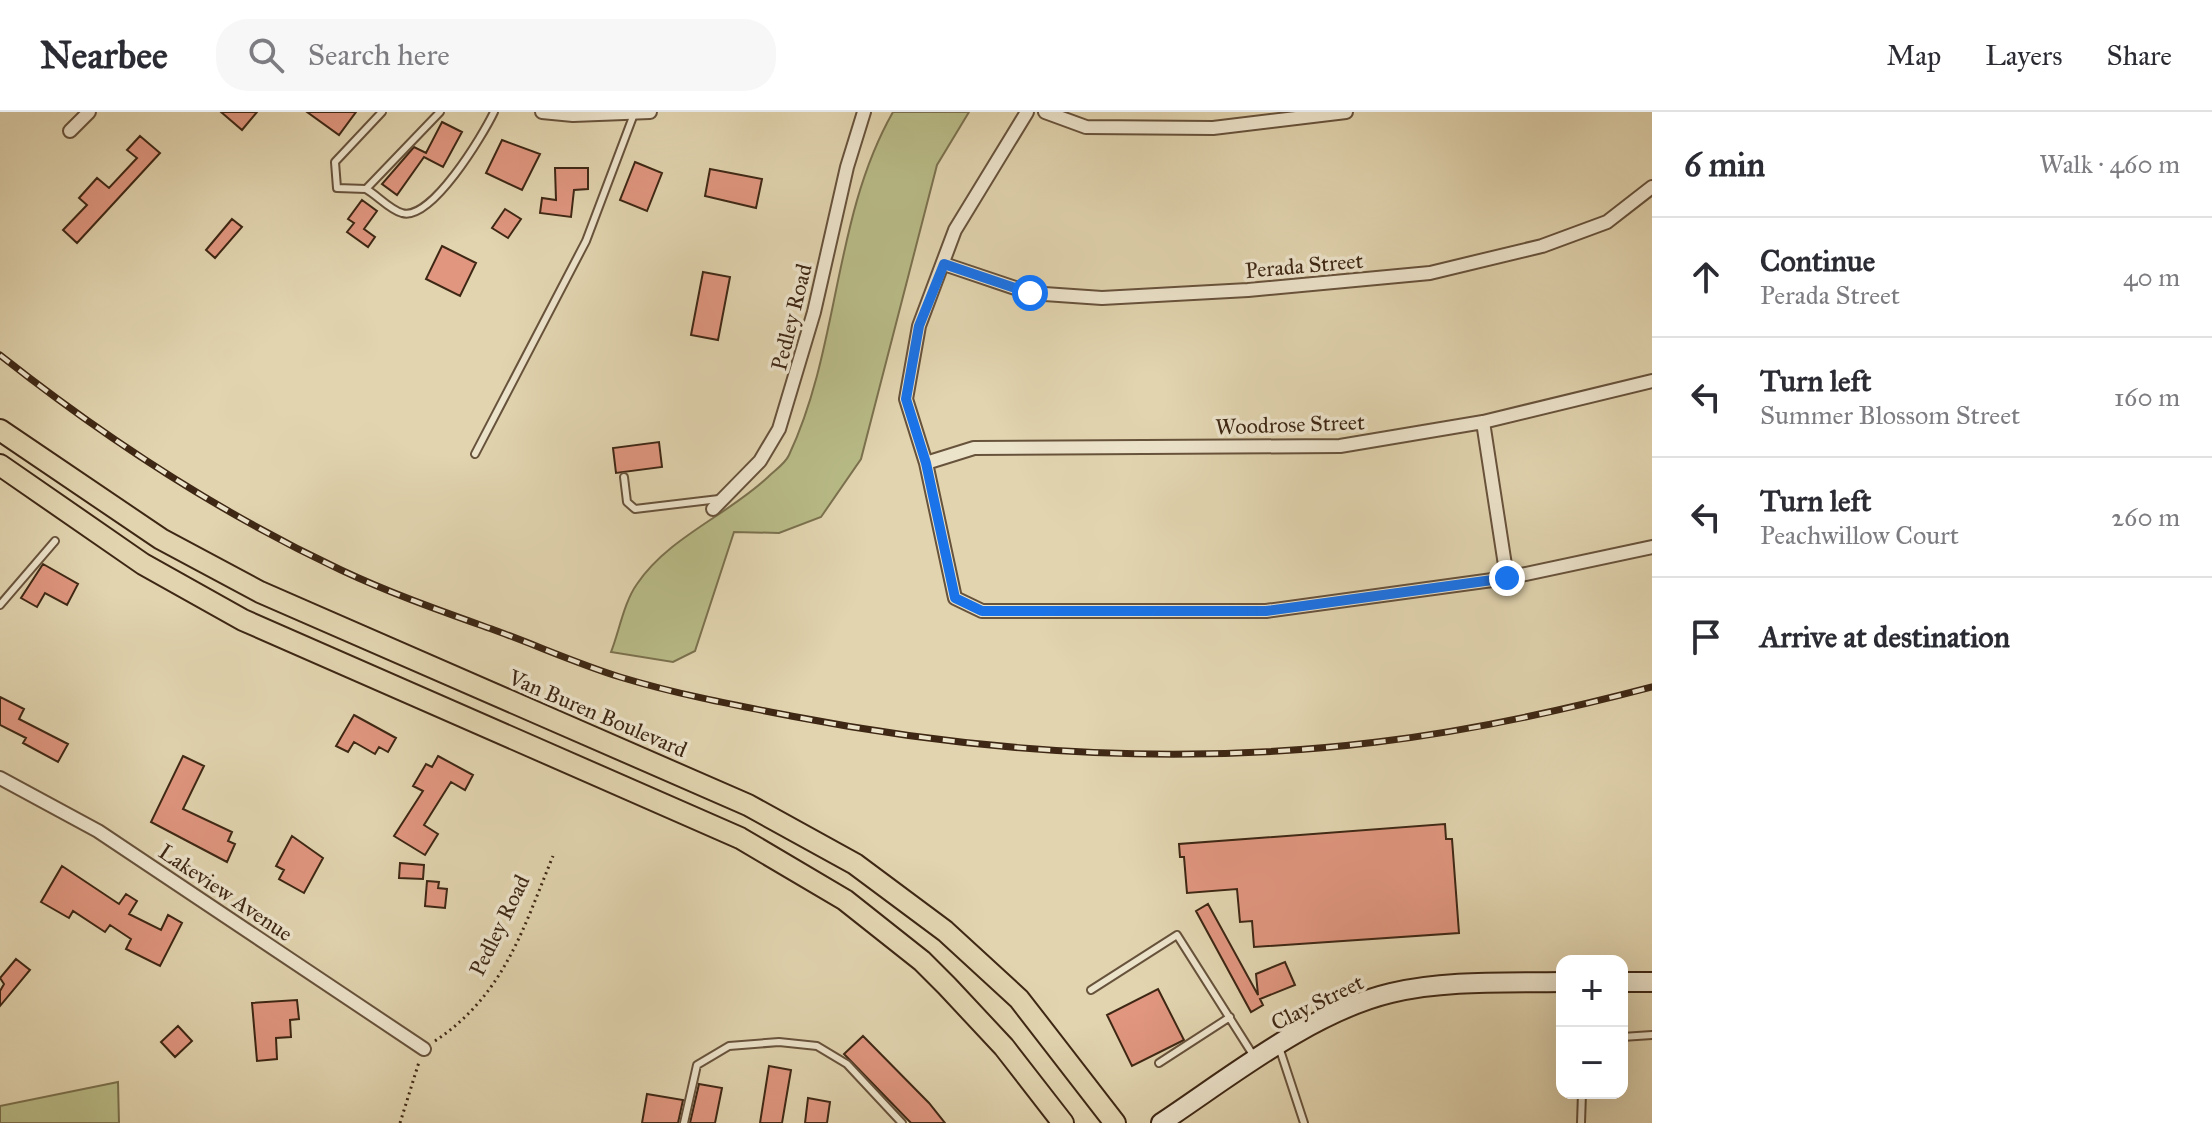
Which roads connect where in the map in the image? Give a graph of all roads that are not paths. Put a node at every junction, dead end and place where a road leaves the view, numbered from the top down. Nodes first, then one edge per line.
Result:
1 (89, 112) edge
2 (382, 112) edge
3 (440, 112) edge
4 (494, 112) edge
5 (542, 112) edge
6 (650, 112) edge
7 (864, 112) edge
8 (1027, 112) edge
9 (1045, 112) edge
10 (1346, 112) edge
11 (634, 114) edge
12 (70, 131) dead end
13 (1652, 187) edge
14 (366, 189) junction
15 (944, 264) junction
16 (1652, 381) edge
17 (1483, 422) junction
18 (0, 430) edge
19 (475, 454) dead end
20 (926, 463) junction
21 (0, 465) edge
22 (624, 477) dead end
23 (717, 504) joint
24 (55, 541) dead end
25 (1652, 547) edge
26 (1507, 578) junction
27 (0, 605) edge
28 (0, 778) edge
29 (1556, 982) edge
30 (1628, 982) edge
31 (1652, 982) edge
32 (1091, 990) dead end
33 (1230, 1017) junction
34 (1652, 1035) edge
35 (1628, 1037) edge
36 (1278, 1047) junction
37 (424, 1049) road end
38 (1257, 1060) junction
39 (1159, 1063) dead end
40 (1582, 1099) edge
41 (684, 1123) edge
42 (902, 1123) edge
43 (1063, 1123) edge
44 (1115, 1123) edge
45 (1161, 1123) edge
46 (1304, 1123) edge
47 (1581, 1123) edge

1 - 12 street
2 - 14 lane
3 - 14 lane
4 - 14 lane
5 - 11 street
6 - 11 street
7 - 23 street, Pedley Road
8 - 15 street
9 - 10 street
11 - 19 lane
13 - 15 street, Perada Street
15 - 20 street
16 - 17 street, Woodrose Street
17 - 20 street, Woodrose Street
17 - 26 street
18 - 44 main road, Van Buren Boulevard
20 - 26 street
21 - 43 main road
22 - 23 lane
24 - 27 lane
25 - 26 street
28 - 37 street, Lakeview Avenue
29 - 36 main road, Clay Street
30 - 31 main road
32 - 33 lane
33 - 38 lane
33 - 39 lane
34 - 35 lane
36 - 38 main road, Clay Street
36 - 46 lane
38 - 45 main road, Clay Street
40 - 47 lane
41 - 42 lane

